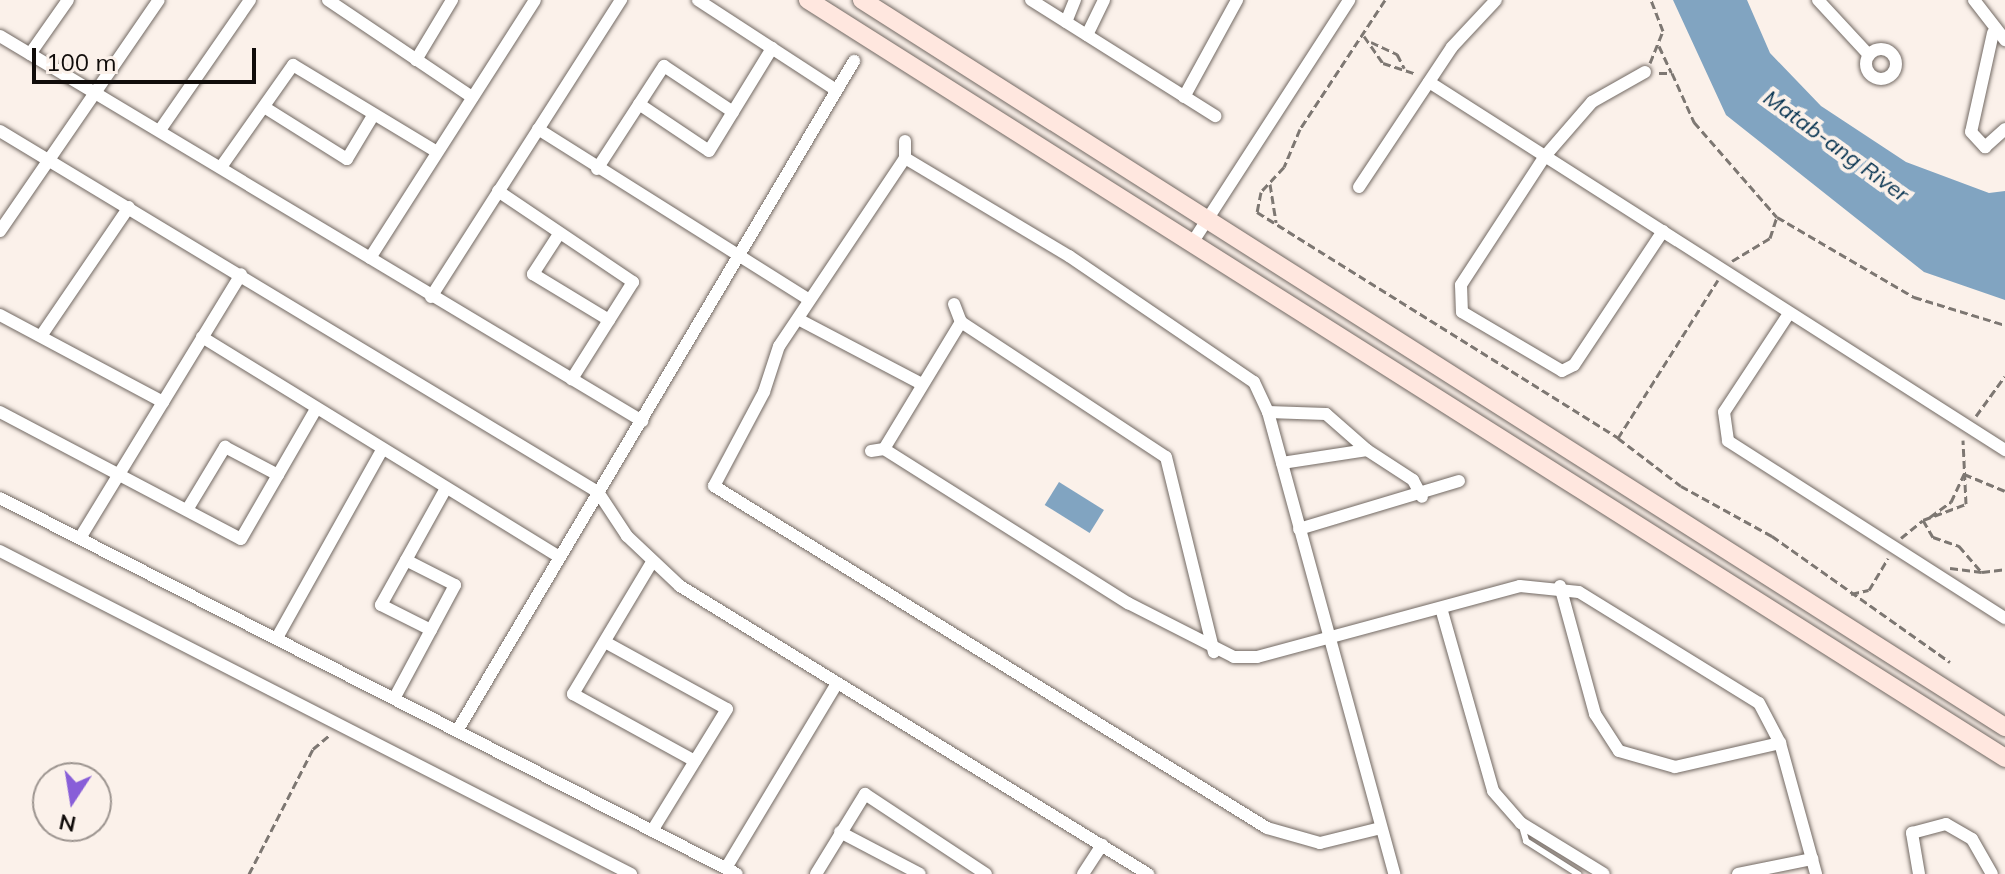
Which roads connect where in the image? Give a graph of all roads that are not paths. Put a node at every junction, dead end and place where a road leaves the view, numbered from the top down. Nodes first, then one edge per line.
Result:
1 (68, 0) edge
2 (159, 0) edge
3 (250, 0) edge
4 (328, 0) edge
5 (452, 0) edge
6 (535, 0) edge
7 (621, 0) edge
8 (698, 0) edge
9 (808, 0) edge
10 (862, 0) edge
11 (1031, 0) edge
12 (1075, 0) edge
13 (1104, 0) edge
14 (1237, 0) edge
15 (1349, 0) edge
16 (1496, 0) edge
17 (1818, 0) edge
18 (1974, 0) edge
19 (1066, 22) junction
20 (1087, 35) junction
21 (0, 36) edge
22 (1999, 36) edge
23 (772, 48) junction
24 (30, 54) junction
25 (1869, 55) dead end
26 (416, 60) junction
27 (854, 61) dead end
28 (1645, 72) road end
29 (1429, 82) junction
30 (836, 90) junction
31 (95, 93) junction
32 (472, 97) junction
33 (1184, 97) junction
34 (639, 104) junction
35 (264, 107) junction
36 (733, 112) junction
37 (374, 114) junction
38 (1215, 116) dead end
39 (538, 129) junction
40 (2005, 129) edge
41 (160, 130) junction
42 (0, 131) edge
43 (905, 141) dead end
44 (437, 152) junction
45 (1545, 156) junction
46 (905, 158) junction
47 (49, 160) junction
48 (221, 167) junction
49 (597, 169) junction
50 (1359, 187) dead end
51 (498, 191) junction
52 (129, 207) junction
53 (1209, 216) junction
54 (0, 231) edge
55 (1663, 231) junction
56 (559, 234) junction
57 (1194, 240) junction
58 (737, 256) junction
59 (370, 258) junction
60 (241, 274) junction
61 (431, 297) junction
62 (808, 299) junction
63 (954, 304) dead end
64 (0, 315) edge
65 (1788, 315) junction
66 (798, 319) junction
67 (609, 320) junction
68 (961, 322) junction
69 (41, 336) junction
70 (202, 337) junction
71 (572, 379) junction
72 (922, 384) junction
73 (163, 402) junction
74 (316, 409) junction
75 (0, 412) edge
76 (1268, 412) junction
77 (642, 421) junction
78 (884, 449) junction
79 (382, 450) junction
80 (1367, 450) junction
81 (2005, 450) edge
82 (871, 451) dead end
83 (1282, 463) junction
84 (119, 474) junction
85 (278, 475) junction
86 (1459, 481) dead end
87 (445, 490) junction
88 (598, 492) junction
89 (1422, 497) junction
90 (0, 498) edge
91 (187, 510) junction
92 (1299, 529) junction
93 (80, 538) junction
94 (0, 551) edge
95 (558, 556) junction
96 (406, 560) junction
97 (652, 562) junction
98 (1560, 586) junction
99 (1441, 608) junction
100 (2005, 618) edge
101 (431, 630) junction
102 (278, 636) junction
103 (1329, 639) junction
104 (605, 642) junction
105 (1214, 652) junction
106 (837, 683) junction
107 (395, 697) junction
108 (2005, 727) edge
109 (457, 731) junction
110 (1780, 743) junction
111 (2005, 758) edge
112 (695, 761) junction
113 (1521, 823) junction
114 (1377, 829) junction
115 (652, 831) junction
116 (840, 832) junction
117 (1102, 845) junction
118 (1812, 859) junction
119 (731, 871) edge
120 (980, 873) edge
121 (631, 874) edge
122 (816, 874) edge
123 (920, 874) edge
124 (1083, 874) edge
125 (1148, 874) edge
126 (1394, 874) edge
127 (1578, 874) edge
128 (1604, 874) edge
129 (1738, 874) edge
130 (1816, 874) edge
131 (1919, 874) edge
132 (1992, 874) edge

1 - 24 street
2 - 31 street
3 - 41 street
4 - 26 street
5 - 26 street
6 - 32 street
7 - 39 street
8 - 23 street
9 - 57 street
10 - 53 street
11 - 19 street
12 - 19 street
13 - 20 street
14 - 33 street
15 - 53 street
16 - 29 street
17 - 25 street
18 - 22 street
19 - 20 street
20 - 33 street
21 - 24 street
22 - 40 street
23 - 30 street
23 - 36 street
24 - 31 street
26 - 32 street
27 - 30 street
28 - 45 street
29 - 45 street
29 - 50 street
30 - 58 street
31 - 41 street
31 - 47 street
32 - 44 street
33 - 38 street
34 - 36 street
34 - 36 street
34 - 49 street
35 - 37 street
35 - 37 street
35 - 48 street
37 - 44 street
39 - 49 street
39 - 51 street
41 - 48 street
42 - 47 street
43 - 46 street
44 - 59 street
45 - 55 street
45 - 55 street
46 - 62 street
46 - 76 street
47 - 52 street
47 - 54 street
48 - 59 street
49 - 58 street
51 - 56 street
51 - 61 street
52 - 60 street
52 - 69 street
53 - 57 street
53 - 108 street
55 - 65 street
56 - 67 street
56 - 67 street
57 - 111 street
58 - 62 street
58 - 77 street
59 - 61 street
60 - 70 street
60 - 88 street
61 - 71 street
62 - 66 street
63 - 68 street
64 - 69 street
65 - 81 street
65 - 100 street
66 - 72 street
66 - 114 street
67 - 71 street
68 - 72 street
68 - 105 street
69 - 73 street
70 - 73 street
70 - 74 street
71 - 77 street
72 - 78 street
73 - 84 street
74 - 79 street
74 - 85 street
75 - 84 street
76 - 80 street
76 - 83 street
77 - 88 street
78 - 82 street
78 - 105 street
79 - 87 street
79 - 102 street
80 - 83 street
80 - 89 street
83 - 92 street
84 - 91 street
84 - 93 street
85 - 91 street
85 - 91 street
86 - 89 street
87 - 95 street
87 - 96 street
88 - 95 street
88 - 97 street
89 - 92 street
90 - 93 street
92 - 103 street
93 - 102 street
94 - 121 street
95 - 109 street
96 - 101 street
96 - 101 street
97 - 104 street
97 - 106 street
98 - 99 street
98 - 110 street
98 - 110 street
99 - 103 street
99 - 113 street
101 - 107 street
102 - 107 street
103 - 105 street
103 - 114 street
104 - 112 street
104 - 112 street
106 - 117 street
106 - 119 street
107 - 109 street
109 - 115 street
110 - 118 street
112 - 115 street
113 - 127 lane
113 - 128 street
114 - 126 street
115 - 119 street
116 - 120 street
116 - 122 street
116 - 123 street
117 - 124 street
117 - 125 street
118 - 129 street
118 - 130 street
131 - 132 street

